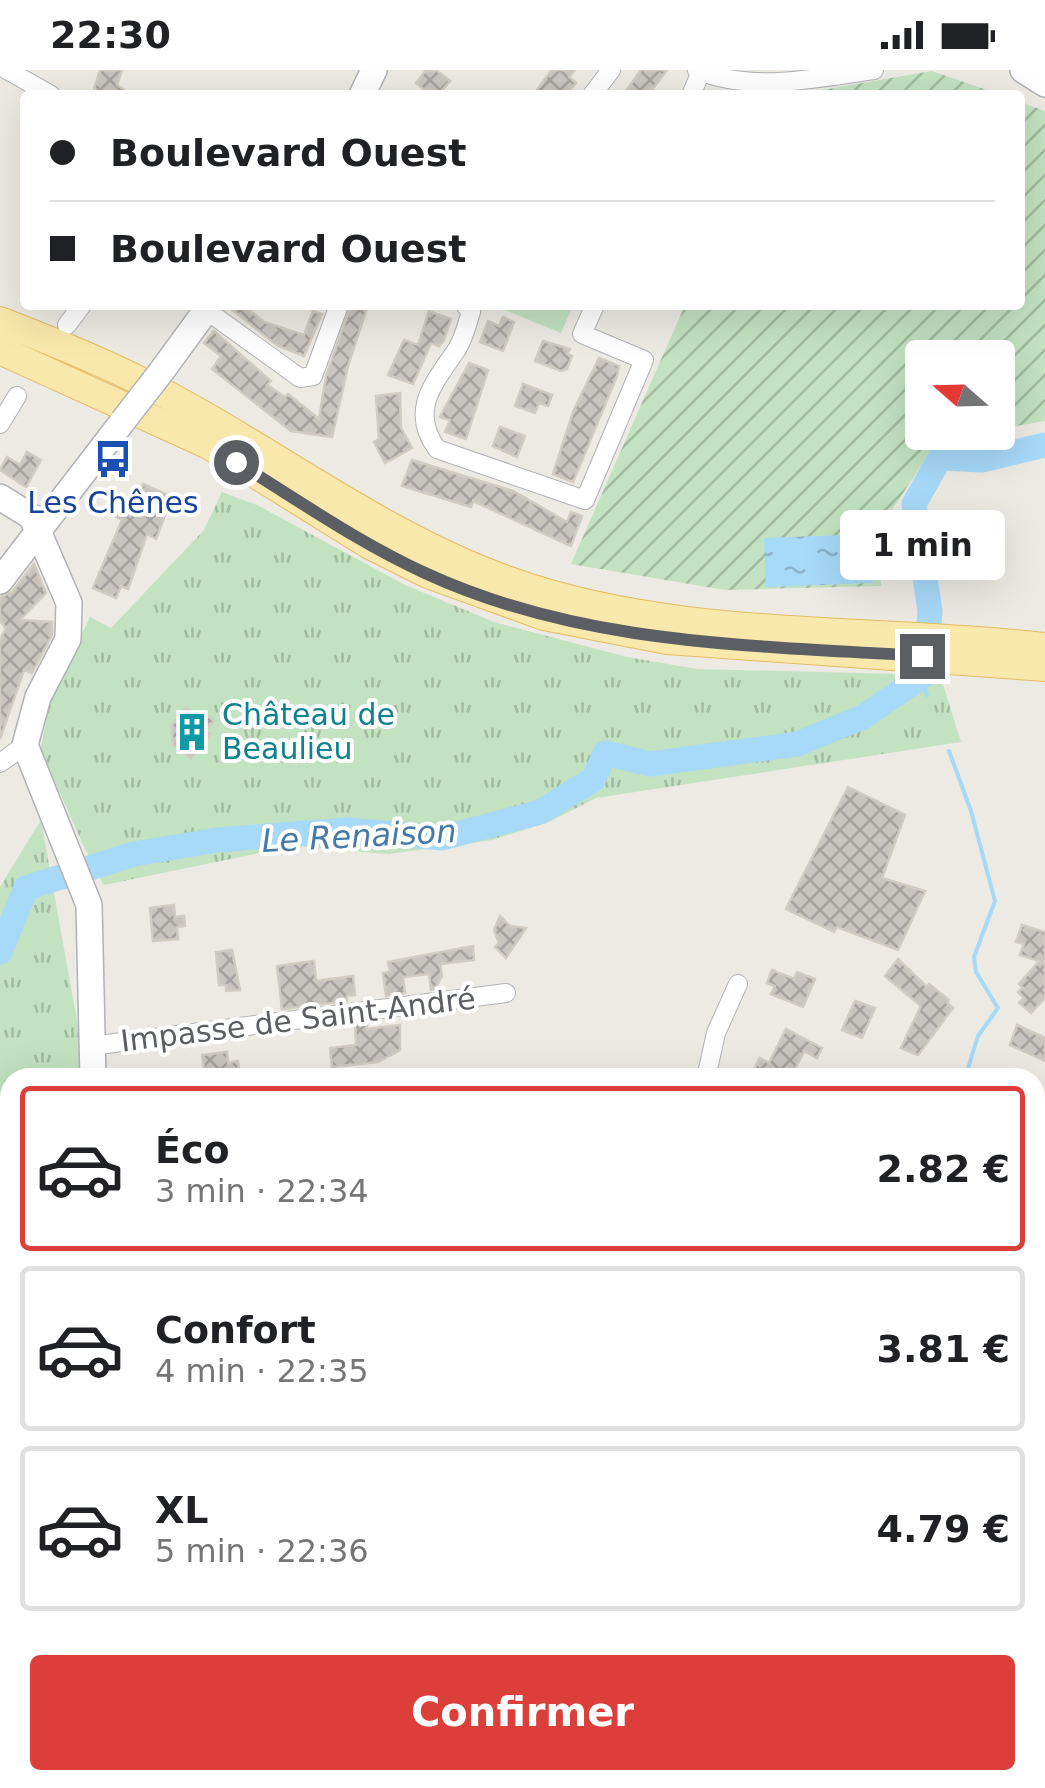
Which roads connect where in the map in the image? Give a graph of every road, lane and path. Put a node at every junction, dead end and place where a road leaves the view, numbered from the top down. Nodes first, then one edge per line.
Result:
1 (8, 70) edge
2 (611, 70) edge
3 (874, 70) edge
4 (1023, 70) edge
5 (699, 71) edge
6 (1045, 84) edge
7 (42, 90) edge
8 (596, 90) edge
9 (78, 310) edge
10 (207, 310) edge
11 (211, 310) edge
12 (336, 310) edge
13 (470, 310) edge
14 (593, 310) edge
15 (0, 321) edge
16 (68, 325) dead end
17 (0, 350) edge
18 (18, 396) dead end
19 (0, 424) edge
20 (0, 498) edge
21 (38, 530) junction
22 (0, 580) edge
23 (898, 644) junction
24 (949, 647) junction
25 (1045, 647) edge
26 (1045, 668) edge
27 (25, 745) junction
28 (0, 763) edge
29 (738, 984) dead end
30 (506, 993) dead end
31 (91, 1046) junction
32 (94, 1068) edge
33 (708, 1068) edge

1 - 7 street
2 - 8 street
3 - 5 street
4 - 6 street
9 - 16 street
10 - 21 street, bridge
11 - 12 street
13 - 14 street
15 - 23 main road
17 - 23 main road
18 - 19 street
20 - 21 street
21 - 22 street
21 - 27 street
23 - 24 main road
24 - 25 main road
24 - 26 main road
27 - 28 street
27 - 31 street
29 - 33 street
30 - 31 street, Impasse de Saint-André
31 - 32 street

